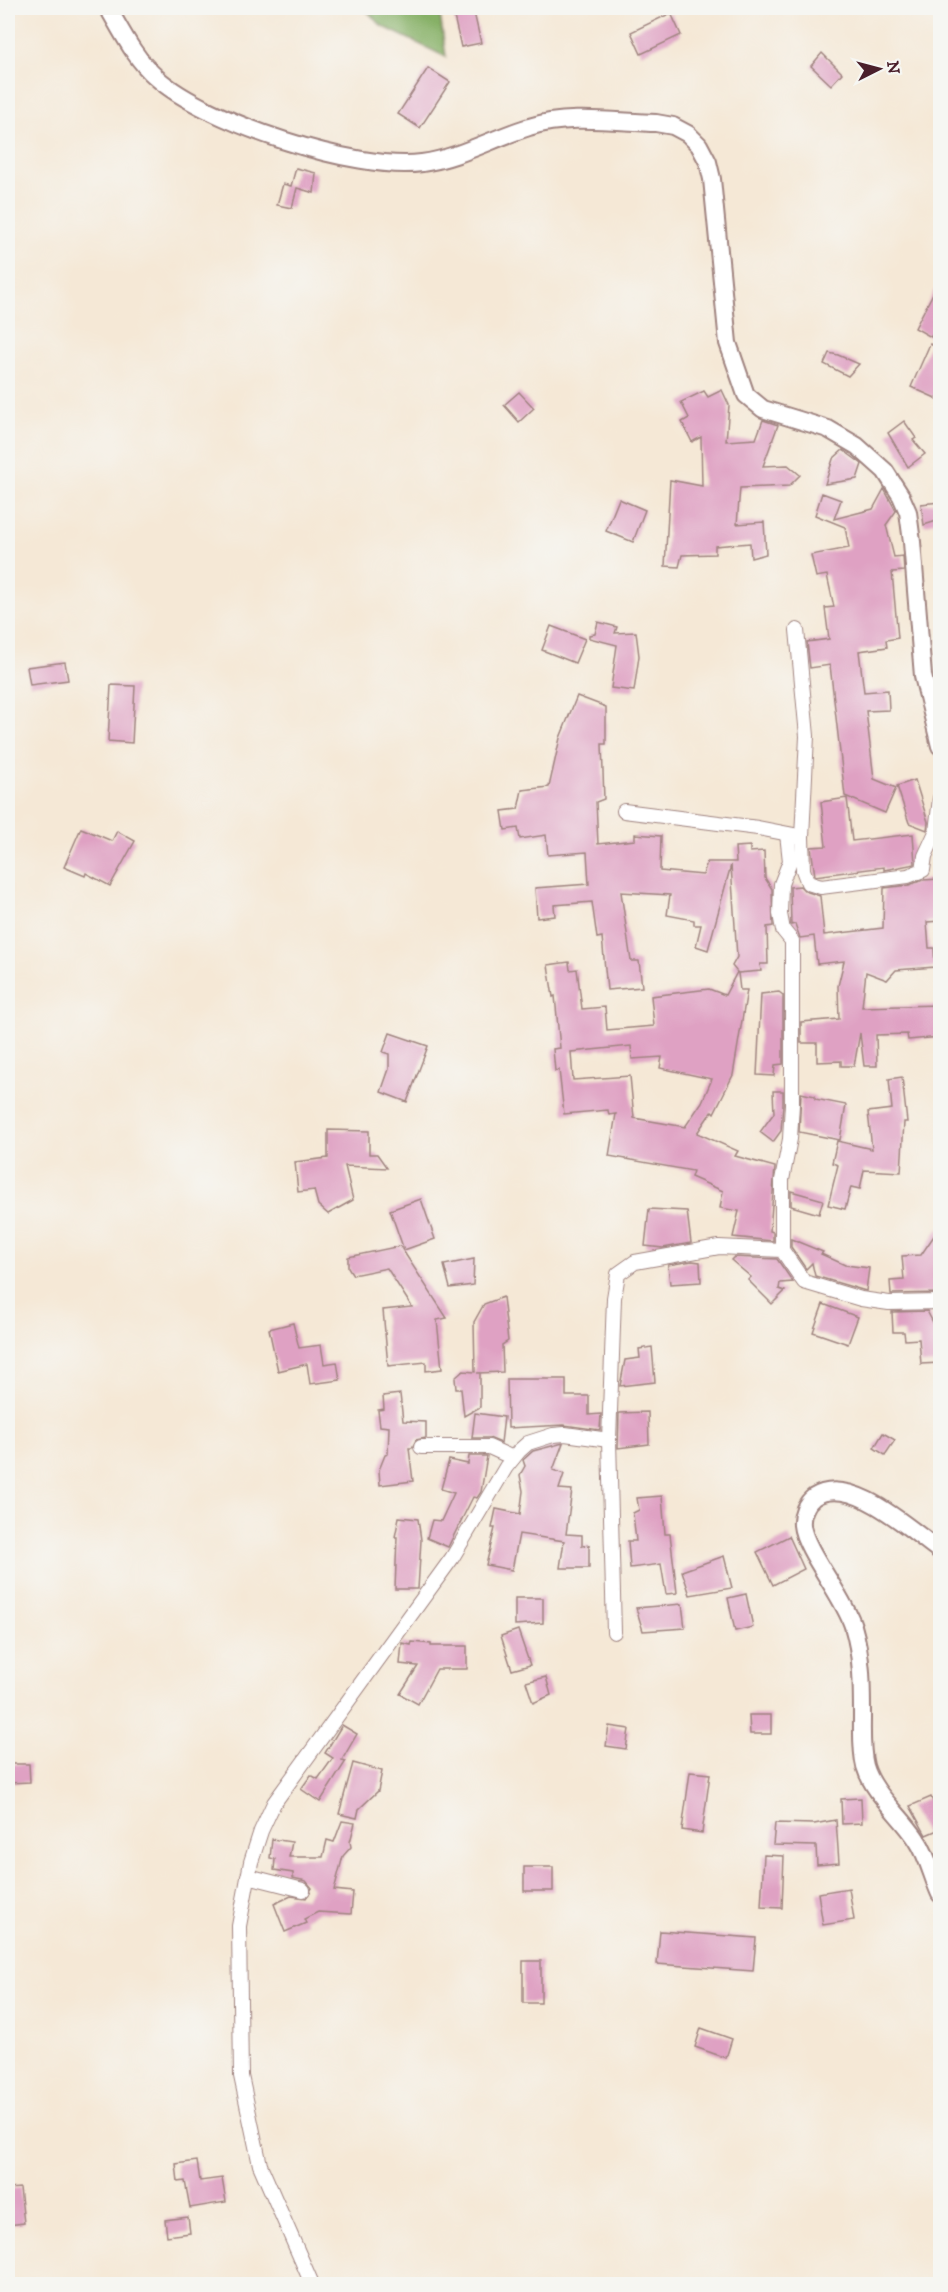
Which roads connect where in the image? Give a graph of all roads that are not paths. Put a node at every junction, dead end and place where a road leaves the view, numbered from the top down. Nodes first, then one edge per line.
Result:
1 (108, 8) edge
2 (797, 630) dead end
3 (940, 746) edge
4 (940, 798) edge
5 (624, 811) dead end
6 (787, 834) junction
7 (802, 837) junction
8 (782, 1250) junction
9 (940, 1302) edge
10 (609, 1440) junction
11 (421, 1447) dead end
12 (513, 1458) junction
13 (940, 1551) edge
14 (614, 1632) dead end
15 (248, 1876) junction
16 (303, 1890) dead end
17 (940, 1894) edge
18 (312, 2284) edge

1 - 3 street
2 - 7 street
4 - 7 street
5 - 6 street
6 - 7 street
6 - 8 street
8 - 9 street
8 - 10 street
10 - 12 street
10 - 14 street
11 - 12 street
12 - 15 street
13 - 17 street
15 - 16 street
15 - 18 street

